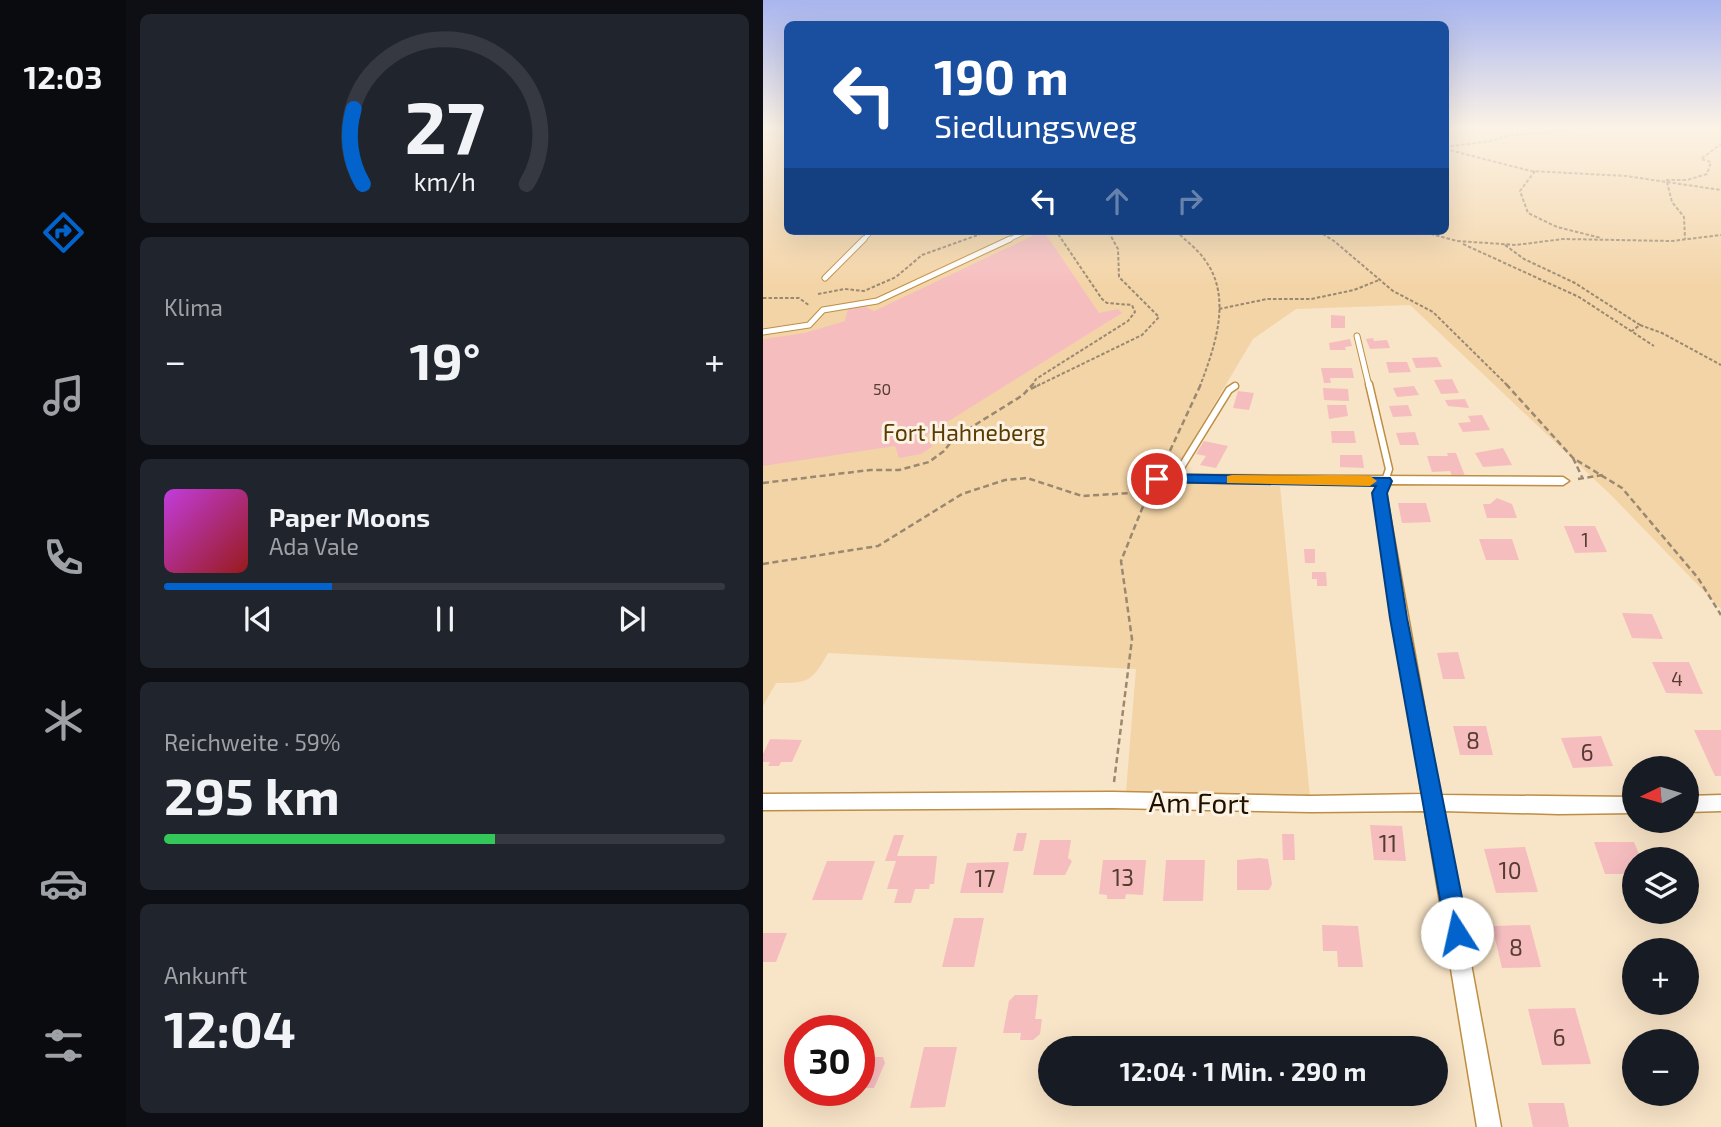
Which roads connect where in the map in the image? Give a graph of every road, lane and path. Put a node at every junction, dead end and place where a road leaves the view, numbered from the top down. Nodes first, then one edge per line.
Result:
1 (1529, 180) edge
2 (1650, 180) edge
3 (1688, 180) edge
4 (1659, 181) junction
5 (1667, 182) junction
6 (1721, 190) edge
7 (868, 235) edge
8 (978, 235) edge
9 (1018, 235) edge
10 (1059, 235) edge
11 (1110, 235) edge
12 (1180, 235) edge
13 (1324, 235) edge
14 (1435, 235) edge
15 (1721, 235) edge
16 (1607, 239) junction
17 (1685, 240) junction
18 (1457, 241) junction
19 (1505, 245) junction
20 (825, 278) dead end
21 (1379, 280) junction
22 (818, 294) dead end
23 (763, 298) edge
24 (1219, 309) junction
25 (823, 310) junction
26 (1640, 324) junction
27 (1632, 331) junction
28 (763, 332) edge
29 (1357, 336) dead end
30 (1654, 346) dead end
31 (1721, 365) edge
32 (1235, 386) dead end
33 (1031, 389) junction
34 (1573, 458) junction
35 (1602, 475) junction
36 (1157, 479) junction
37 (1174, 479) junction
38 (1385, 481) junction
39 (1563, 481) dead end
40 (763, 483) edge
41 (1148, 491) junction
42 (763, 564) edge
43 (1721, 615) edge
44 (1112, 800) junction
45 (763, 802) edge
46 (1721, 803) edge
47 (1434, 804) junction
48 (1699, 804) edge
49 (1622, 805) edge
50 (1489, 1127) edge

1 - 16 path
2 - 4 path
3 - 4 path
4 - 5 path
5 - 6 path
5 - 17 path
7 - 20 lane
8 - 22 path
9 - 25 lane
10 - 33 path
11 - 33 path
12 - 24 path
13 - 21 path
14 - 18 path
15 - 17 path
16 - 17 path
16 - 19 path
18 - 19 path
18 - 27 path
19 - 26 path
21 - 24 path
21 - 34 path
23 - 25 path
24 - 36 path
25 - 28 lane
26 - 27 path
26 - 31 path
27 - 30 path
29 - 38 lane
32 - 37 lane
33 - 40 path
34 - 35 path
34 - 35 path
35 - 43 path
36 - 37 street
36 - 41 path
37 - 38 street
38 - 39 street
38 - 47 street
41 - 42 path
41 - 44 path
44 - 45 street, Am Fort
44 - 47 street, Am Fort
46 - 48 street
47 - 49 street, Am Fort
47 - 50 street

